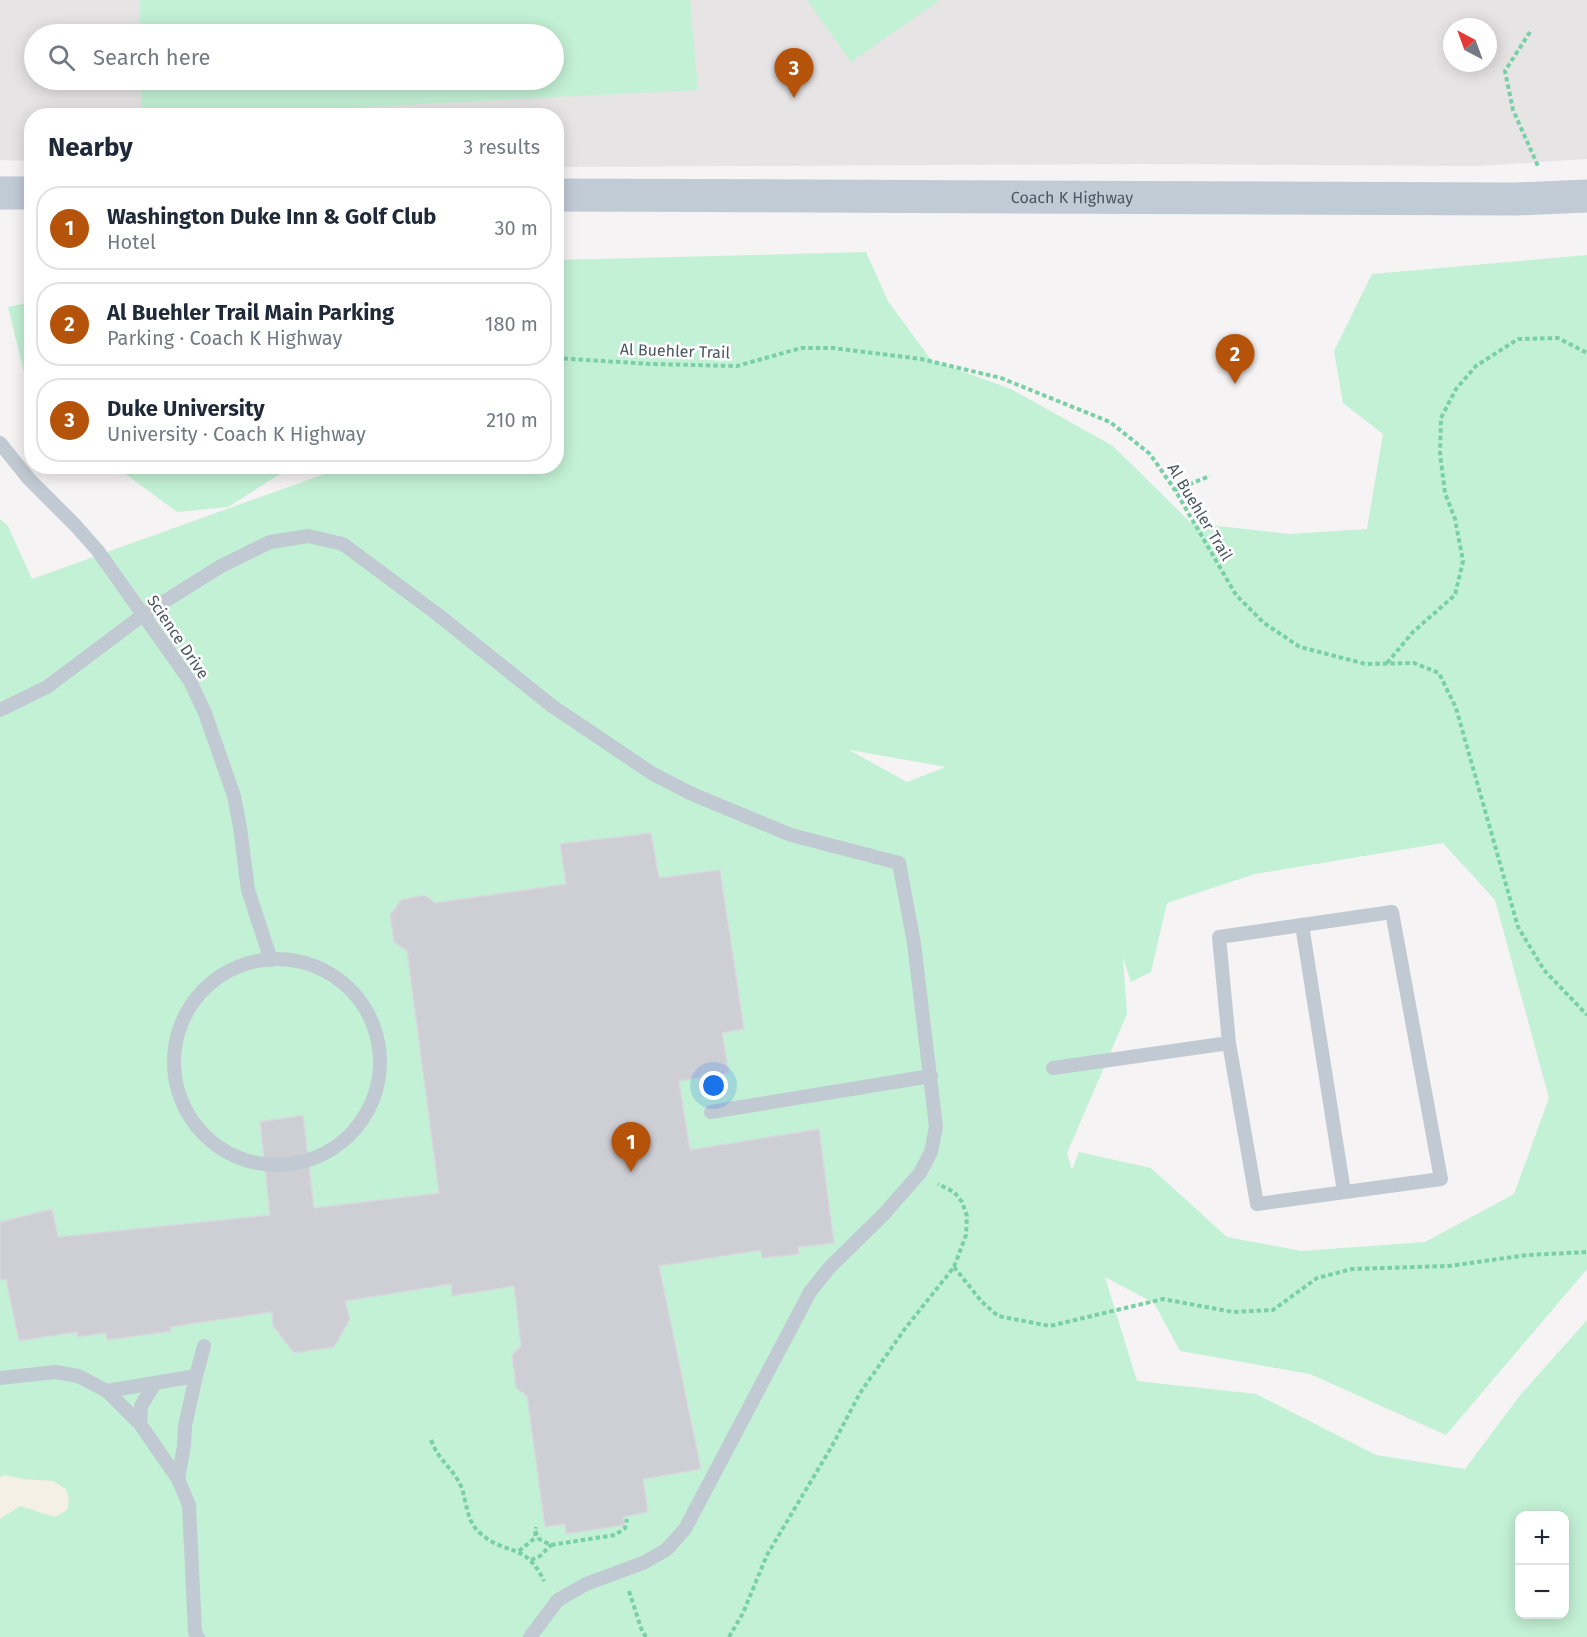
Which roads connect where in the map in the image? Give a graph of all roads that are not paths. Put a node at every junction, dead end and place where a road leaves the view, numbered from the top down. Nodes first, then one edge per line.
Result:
1 (0, 193) edge
2 (24, 193) edge
3 (564, 195) edge
4 (1587, 196) edge
5 (0, 443) edge
6 (24, 473) edge
7 (25, 474) edge
8 (143, 615) junction
9 (0, 710) edge
10 (1302, 925) junction
11 (271, 960) junction
12 (1228, 1043) junction
13 (1053, 1068) dead end
14 (931, 1076) junction
15 (711, 1112) dead end
16 (1344, 1192) junction
17 (204, 1346) dead end
18 (196, 1376) junction
19 (0, 1378) edge
20 (155, 1383) junction
21 (107, 1391) junction
22 (140, 1424) junction
23 (178, 1479) junction
24 (198, 1637) edge
25 (530, 1637) edge

1 - 2 main road
3 - 4 main road, Coach K Highway
5 - 6 lane, Science Drive
7 - 8 lane, Science Drive
8 - 9 lane
8 - 11 lane, Science Drive
8 - 14 lane
10 - 12 lane
10 - 16 lane
10 - 16 lane
11 - 11 lane
12 - 13 lane
12 - 16 lane
14 - 15 lane
14 - 25 lane
17 - 18 lane
18 - 20 lane
18 - 23 lane
19 - 21 lane
20 - 21 lane
20 - 22 lane
21 - 22 lane
22 - 23 lane
23 - 24 lane

